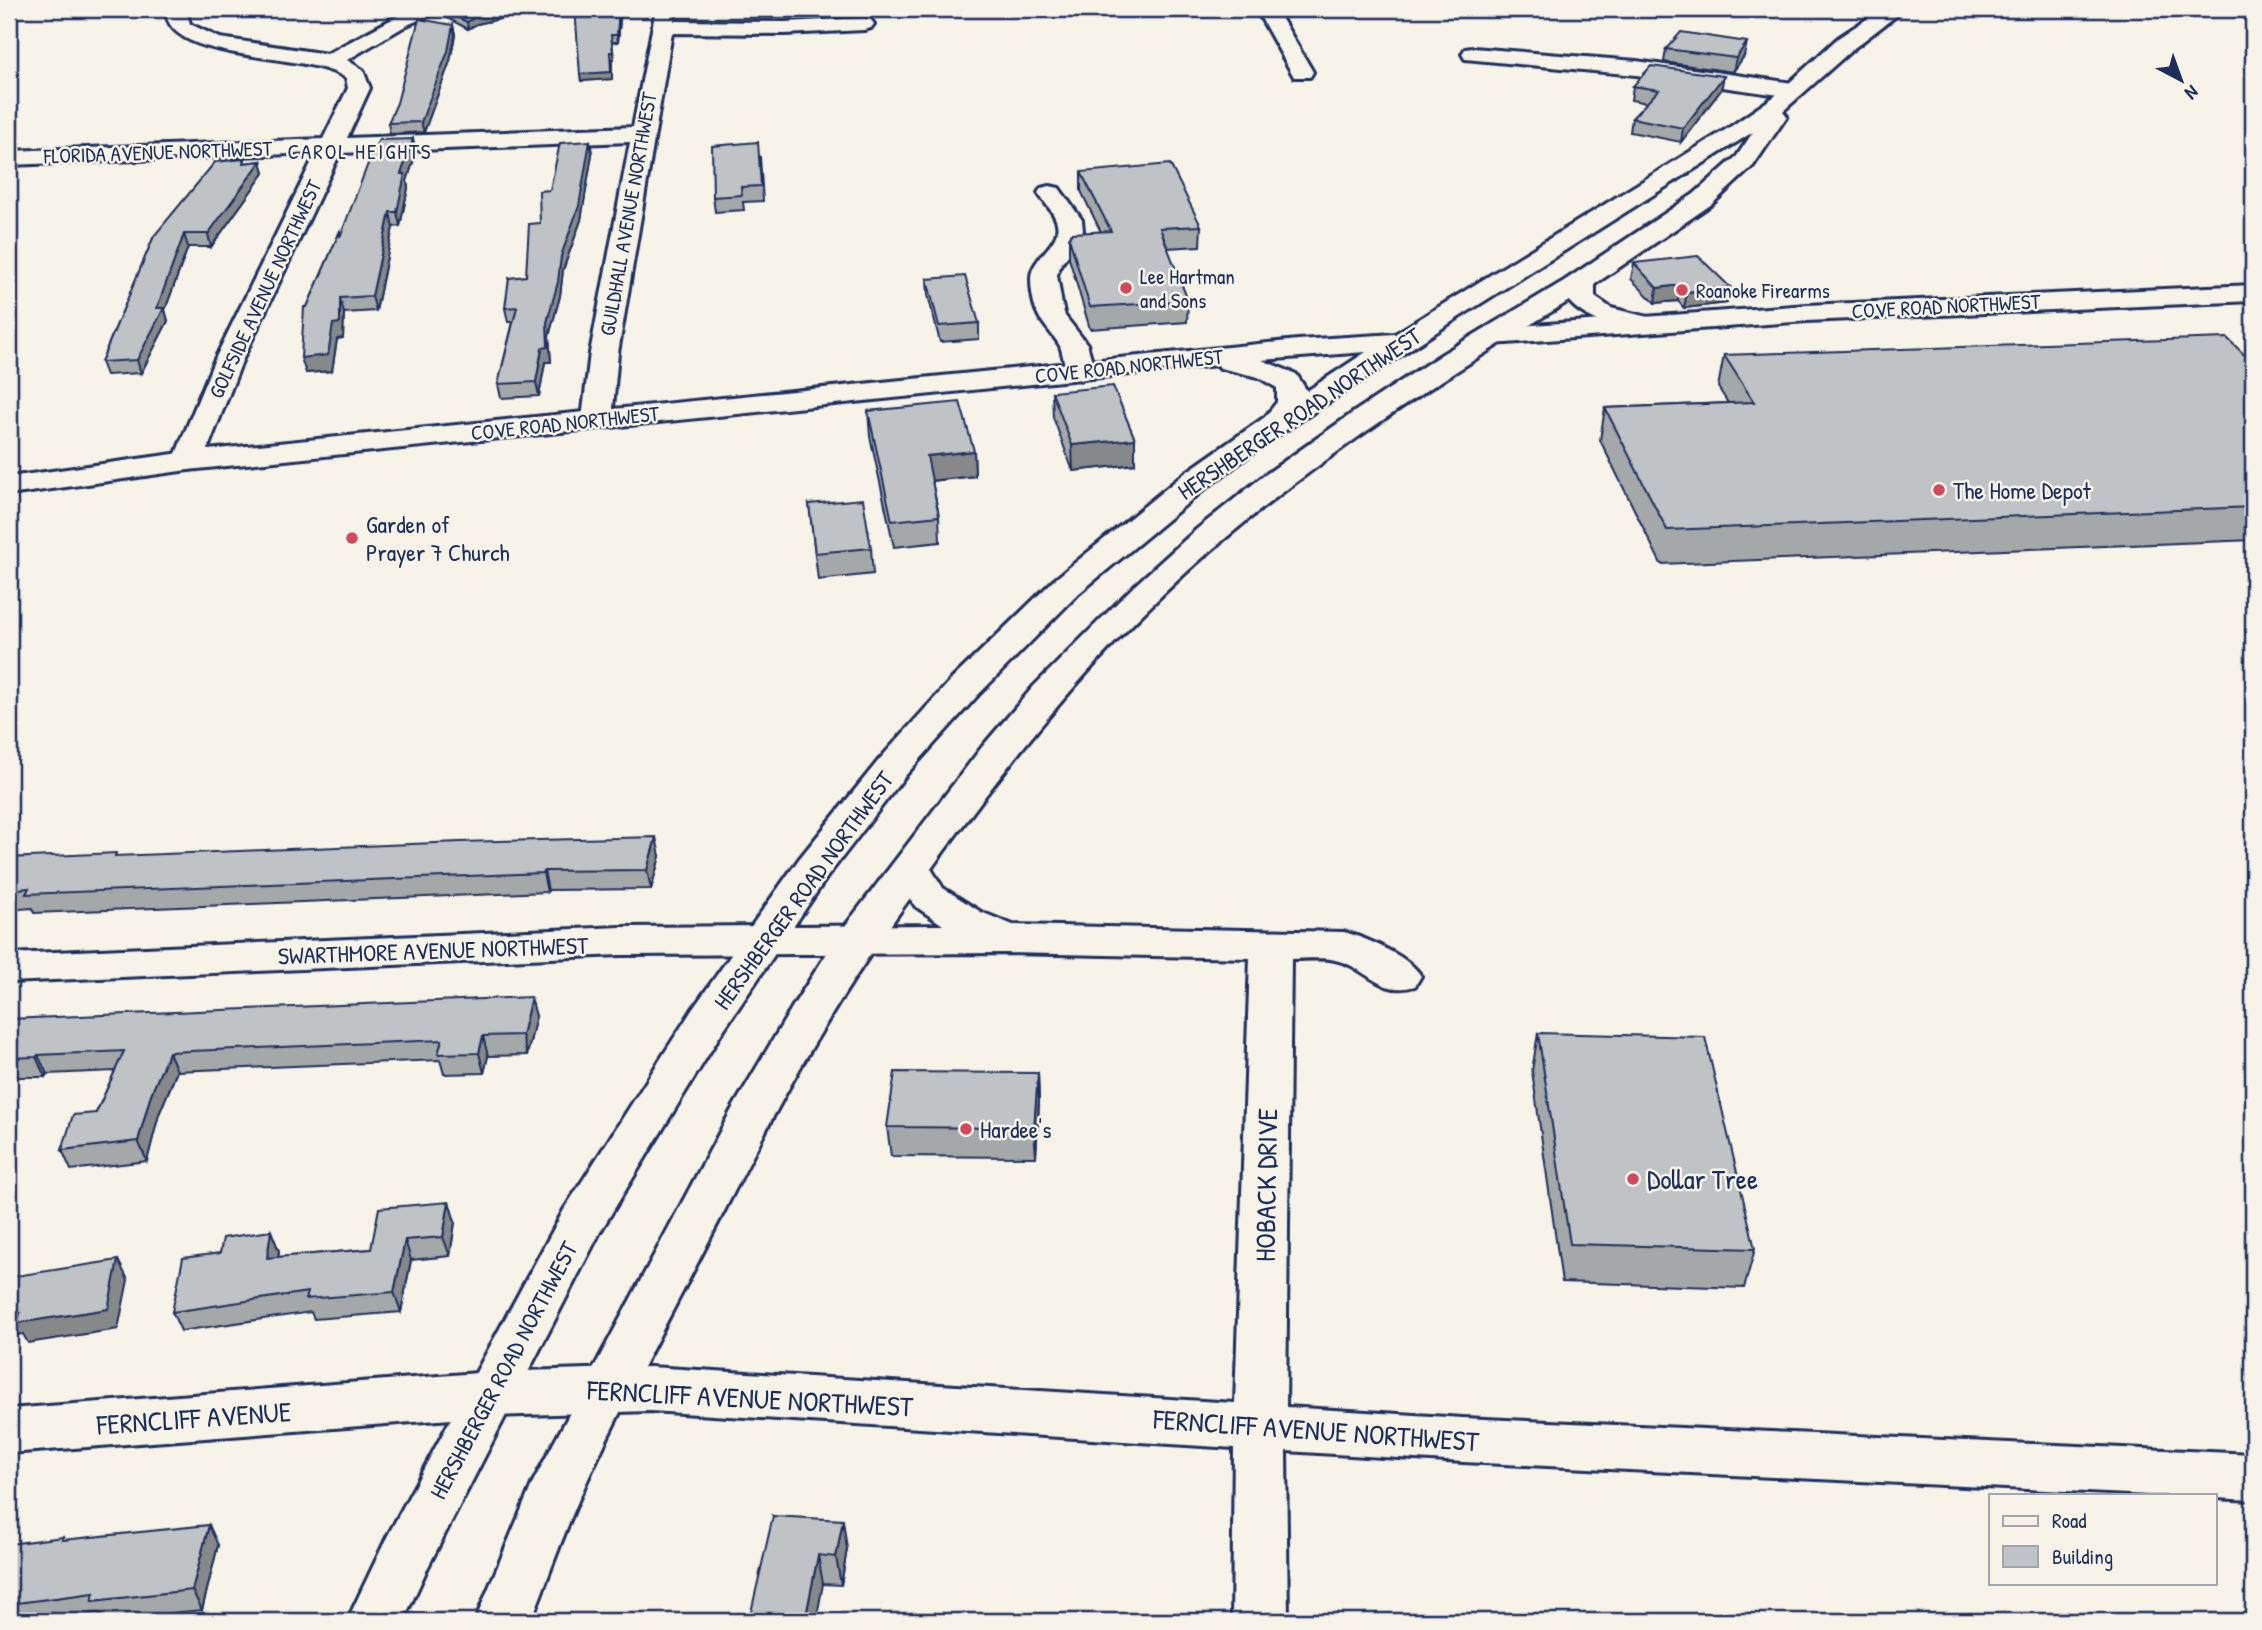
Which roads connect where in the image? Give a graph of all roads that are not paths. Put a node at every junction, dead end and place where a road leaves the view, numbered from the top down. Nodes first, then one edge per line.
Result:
1 (176, 9) edge
2 (428, 9) edge
3 (1266, 9) edge
4 (1895, 9) edge
5 (664, 18) edge
6 (864, 24) dead end
7 (1473, 54) dead end
8 (330, 61) junction
9 (1302, 72) dead end
10 (1788, 96) junction
11 (643, 134) junction
12 (333, 145) junction
13 (9, 159) edge
14 (1050, 192) dead end
15 (1580, 281) junction
16 (2253, 293) edge
17 (1646, 325) junction
18 (1492, 335) junction
19 (1402, 341) junction
20 (1208, 358) junction
21 (1081, 371) junction
22 (597, 419) junction
23 (1276, 423) junction
24 (188, 461) junction
25 (9, 486) edge
26 (911, 868) junction
27 (1006, 939) junction
28 (762, 940) junction
29 (857, 940) junction
30 (1271, 943) junction
31 (9, 968) edge
32 (1400, 976) dead end
33 (607, 1389) junction
34 (491, 1394) junction
35 (379, 1403) joint
36 (1260, 1427) junction
37 (9, 1431) edge
38 (2253, 1477) edge
39 (375, 1621) edge
40 (503, 1621) edge
41 (1260, 1621) edge

1 - 8 street, GOLFSIDE AVENUE NORTHWEST
2 - 8 street
3 - 9 street
4 - 10 street, HERSHBERGER ROAD NORTHWEST
5 - 6 street
5 - 11 street, GUILDHALL AVENUE NORTHWEST
7 - 10 street
8 - 12 street, GOLFSIDE AVENUE NORTHWEST
10 - 15 street, HERSHBERGER ROAD NORTHWEST
10 - 19 street, HERSHBERGER ROAD NORTHWEST
11 - 12 street, FLORIDA AVENUE NORTHWEST
11 - 22 street, GUILDHALL AVENUE NORTHWEST
12 - 13 street, FLORIDA AVENUE NORTHWEST
12 - 24 street, GOLFSIDE AVENUE NORTHWEST
14 - 21 street
15 - 17 street
15 - 18 street, HERSHBERGER ROAD NORTHWEST
16 - 17 street, COVE ROAD NORTHWEST
17 - 18 street, COVE ROAD NORTHWEST
18 - 19 street, COVE ROAD NORTHWEST
18 - 26 street, HERSHBERGER ROAD NORTHWEST
19 - 20 street, COVE ROAD NORTHWEST
19 - 23 street, HERSHBERGER ROAD NORTHWEST
20 - 21 street, COVE ROAD NORTHWEST
20 - 23 street
21 - 22 street, COVE ROAD NORTHWEST
22 - 24 street, COVE ROAD NORTHWEST
23 - 28 street, HERSHBERGER ROAD NORTHWEST
24 - 25 street, COVE ROAD NORTHWEST
26 - 27 street
26 - 29 street, HERSHBERGER ROAD NORTHWEST
27 - 29 street, SWARTHMORE AVENUE NORTHWEST
27 - 30 street, SWARTHMORE AVENUE NORTHWEST
28 - 29 street, SWARTHMORE AVENUE NORTHWEST
28 - 31 street, SWARTHMORE AVENUE NORTHWEST
28 - 34 street, HERSHBERGER ROAD NORTHWEST
29 - 33 street, HERSHBERGER ROAD NORTHWEST
30 - 32 street, SWARTHMORE AVENUE NORTHWEST
30 - 36 street, HOBACK DRIVE
33 - 34 street, FERNCLIFF AVENUE NORTHWEST
33 - 36 street, FERNCLIFF AVENUE NORTHWEST
33 - 40 street, HERSHBERGER ROAD NORTHWEST
34 - 35 street, FERNCLIFF AVENUE NORTHWEST
34 - 39 street, HERSHBERGER ROAD NORTHWEST
35 - 37 street, FERNCLIFF AVENUE
36 - 38 street, FERNCLIFF AVENUE NORTHWEST
36 - 41 street, HOBACK DRIVE

